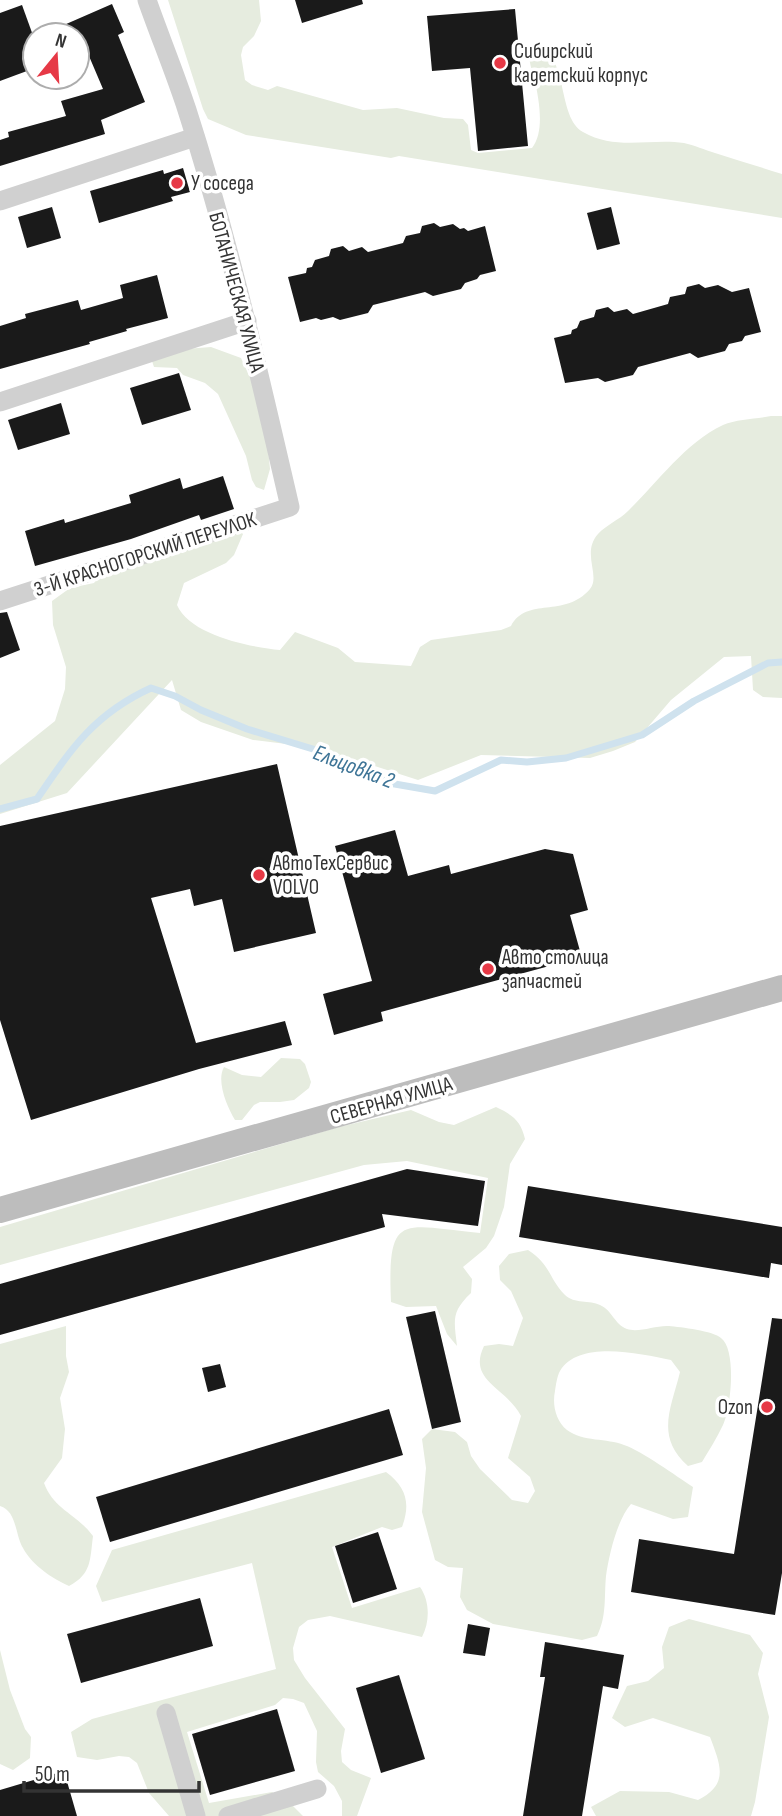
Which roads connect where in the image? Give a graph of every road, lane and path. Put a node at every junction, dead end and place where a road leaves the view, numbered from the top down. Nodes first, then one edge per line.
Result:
1 (147, 0) edge
2 (195, 137) junction
3 (0, 201) edge
4 (247, 321) junction
5 (0, 402) edge
6 (289, 507) joint
7 (0, 601) edge
8 (782, 988) edge
9 (0, 1210) edge
10 (166, 1713) dead end
11 (317, 1789) dead end
12 (196, 1816) edge
13 (228, 1816) edge

1 - 2 street, БОТАНИЧЕСКАЯ УЛИЦА
2 - 3 street
2 - 4 street, БОТАНИЧЕСКАЯ УЛИЦА
4 - 5 street
4 - 6 street, БОТАНИЧЕСКАЯ УЛИЦА
6 - 7 street, 3-Й КРАСНОГОРСКИЙ ПЕРЕУЛОК
8 - 9 street, СЕВЕРНАЯ УЛИЦА
10 - 12 street
11 - 13 street

